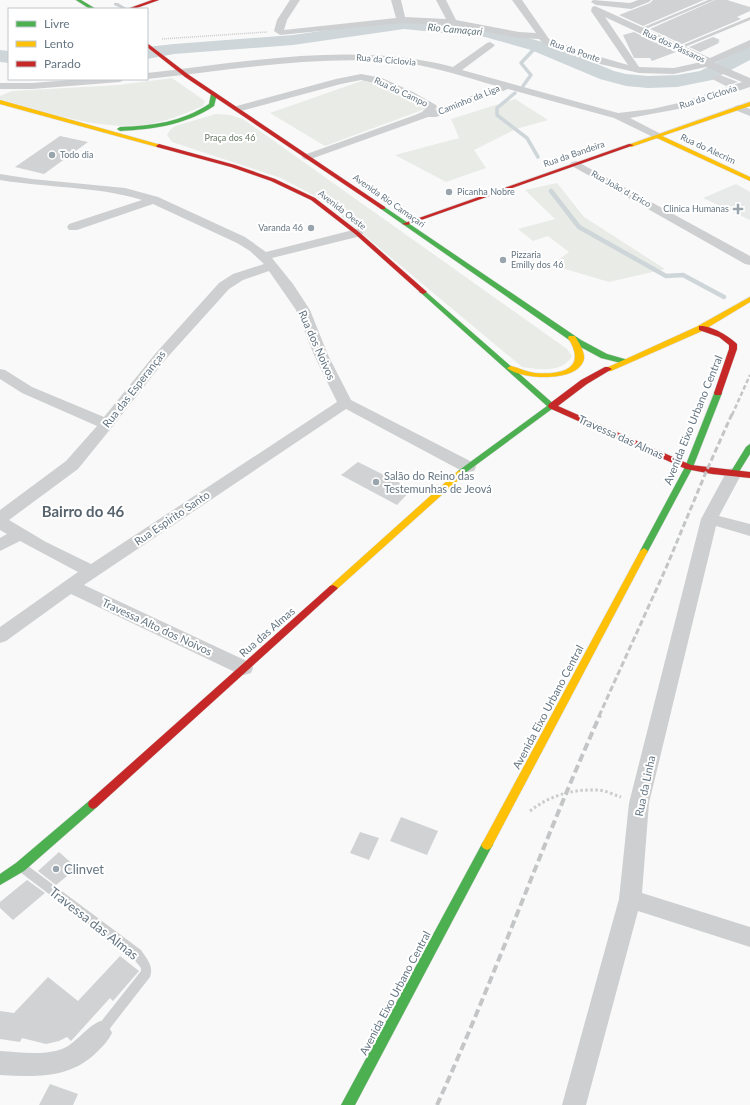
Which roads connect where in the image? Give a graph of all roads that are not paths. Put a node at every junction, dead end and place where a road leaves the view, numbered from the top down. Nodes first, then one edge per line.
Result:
1 (78, 0) edge
2 (157, 0) edge
3 (294, 0) edge
4 (396, 0) edge
5 (441, 0) edge
6 (516, 0) edge
7 (646, 0) edge
8 (712, 0) edge
9 (593, 3) edge
10 (116, 4) dead end
11 (92, 8) edge
12 (124, 8) edge
13 (132, 8) edge
14 (750, 18) edge
15 (401, 20) junction
16 (452, 22) junction
17 (639, 30) junction
18 (542, 36) junction
19 (750, 43) edge
20 (490, 45) dead end
21 (148, 47) edge
22 (678, 48) junction
23 (711, 64) junction
24 (635, 68) junction
25 (454, 71) junction
26 (182, 73) junction
27 (148, 76) edge
28 (109, 80) edge
29 (750, 83) edge
30 (0, 86) edge
31 (506, 86) junction
32 (12, 87) junction
33 (0, 92) edge
34 (214, 94) junction
35 (0, 102) edge
36 (750, 104) edge
37 (740, 108) junction
38 (241, 111) junction
39 (201, 113) junction
40 (750, 113) edge
41 (432, 115) dead end
42 (618, 116) junction
43 (163, 126) junction
44 (91, 127) junction
45 (657, 136) junction
46 (177, 150) junction
47 (308, 156) junction
48 (576, 164) junction
49 (0, 177) edge
50 (750, 179) edge
51 (154, 200) junction
52 (405, 224) junction
53 (73, 227) dead end
54 (357, 233) junction
55 (267, 261) junction
56 (750, 261) edge
57 (750, 299) edge
58 (702, 328) junction
59 (572, 338) junction
60 (625, 362) junction
61 (505, 365) junction
62 (0, 373) edge
63 (345, 403) junction
64 (552, 406) junction
65 (107, 424) junction
66 (750, 447) edge
67 (468, 467) junction
68 (689, 467) junction
69 (742, 474) edge
70 (0, 518) edge
71 (709, 519) junction
72 (0, 522) edge
73 (750, 530) edge
74 (20, 534) junction
75 (0, 545) edge
76 (91, 572) junction
77 (70, 586) junction
78 (0, 636) edge
79 (244, 668) junction
80 (20, 867) junction
81 (0, 880) edge
82 (630, 899) junction
83 (750, 937) edge
84 (100, 1033) joint
85 (0, 1063) edge
86 (348, 1105) edge
87 (574, 1105) edge

1 - 11 street
2 - 13 street
3 - 15 street, Rua da Ponte
4 - 15 street
5 - 16 street
6 - 18 street
7 - 9 street
8 - 17 lane, Rua dos Pássaros
9 - 17 street, Rua dos Pássaros
9 - 24 street
10 - 12 lane
14 - 22 lane
15 - 16 street, Rua da Ponte
16 - 18 street, Rua da Ponte
17 - 22 street, Rua dos Pássaros
18 - 24 street, Rua da Ponte
19 - 23 street, Rua da Ponte
20 - 25 street
21 - 26 street, Avenida Rio Camaçari
22 - 23 street, Rua dos Pássaros
23 - 24 street, Rua da Ponte
23 - 29 street, Rua dos Pássaros
25 - 26 street, Rua da Ciclovia
25 - 31 street, Rua da Ciclovia
26 - 27 street, Rua da Ciclovia
26 - 34 street, Avenida Rio Camaçari
28 - 32 street
29 - 42 street, Rua da Ciclovia
30 - 32 street
31 - 41 street, Caminho da Liga
31 - 42 street, Rua da Ciclovia
32 - 33 street
34 - 38 street, Avenida Rio Camaçari
34 - 39 street
35 - 44 street, Avenida Oeste
36 - 37 street, Rua da Bandeira
37 - 40 street
37 - 45 street, Rua da Bandeira
38 - 39 street
38 - 47 street, Avenida Rio Camaçari
38 - 47 street, Rua do Campo
39 - 43 street
42 - 45 street, Rua da Ciclovia
43 - 44 street
43 - 46 street
44 - 46 street, Avenida Oeste
45 - 48 street, Rua da Bandeira
45 - 50 street, Rua do Alecrim
46 - 54 street, Avenida Oeste
47 - 52 street, Avenida Rio Camaçari
48 - 52 street, Rua da Bandeira
48 - 56 street, Rua João d 'Erico
49 - 51 street, Rua dos Noivos
51 - 53 street
51 - 55 street, Rua dos Noivos
52 - 59 street, Avenida Rio Camaçari
54 - 55 street, Rua das Esperanças
54 - 61 street, Avenida Oeste
55 - 63 street, Rua dos Noivos
55 - 65 street, Rua das Esperanças
57 - 58 street
58 - 60 street
58 - 68 street, Avenida Eixo Urbano Central
59 - 60 street, Avenida Rio Camaçari
59 - 61 street
60 - 64 street
61 - 64 street, Avenida Oeste
62 - 65 street
63 - 67 street
63 - 76 street, Rua Espirito Santo
64 - 67 street, Rua das Almas
64 - 68 street, Travessa das Almas
65 - 70 street, Rua das Esperanças
66 - 69 street
67 - 79 street, Rua das Almas
68 - 69 street, Travessa das Almas
68 - 86 street, Avenida Eixo Urbano Central
69 - 71 street, Rua da Linha
71 - 73 street
71 - 82 street, Rua da Linha
72 - 74 street
74 - 75 street
74 - 76 street
76 - 77 street, Rua Espirito Santo
77 - 78 street, Rua Espirito Santo
77 - 79 street, Travessa Alto dos Noivos
79 - 80 street, Rua das Almas
80 - 81 street, Rua das Almas
80 - 84 lane, Travessa das Almas
82 - 83 street
82 - 87 street, Rua da Linha
84 - 85 street, Travessa das Almas

